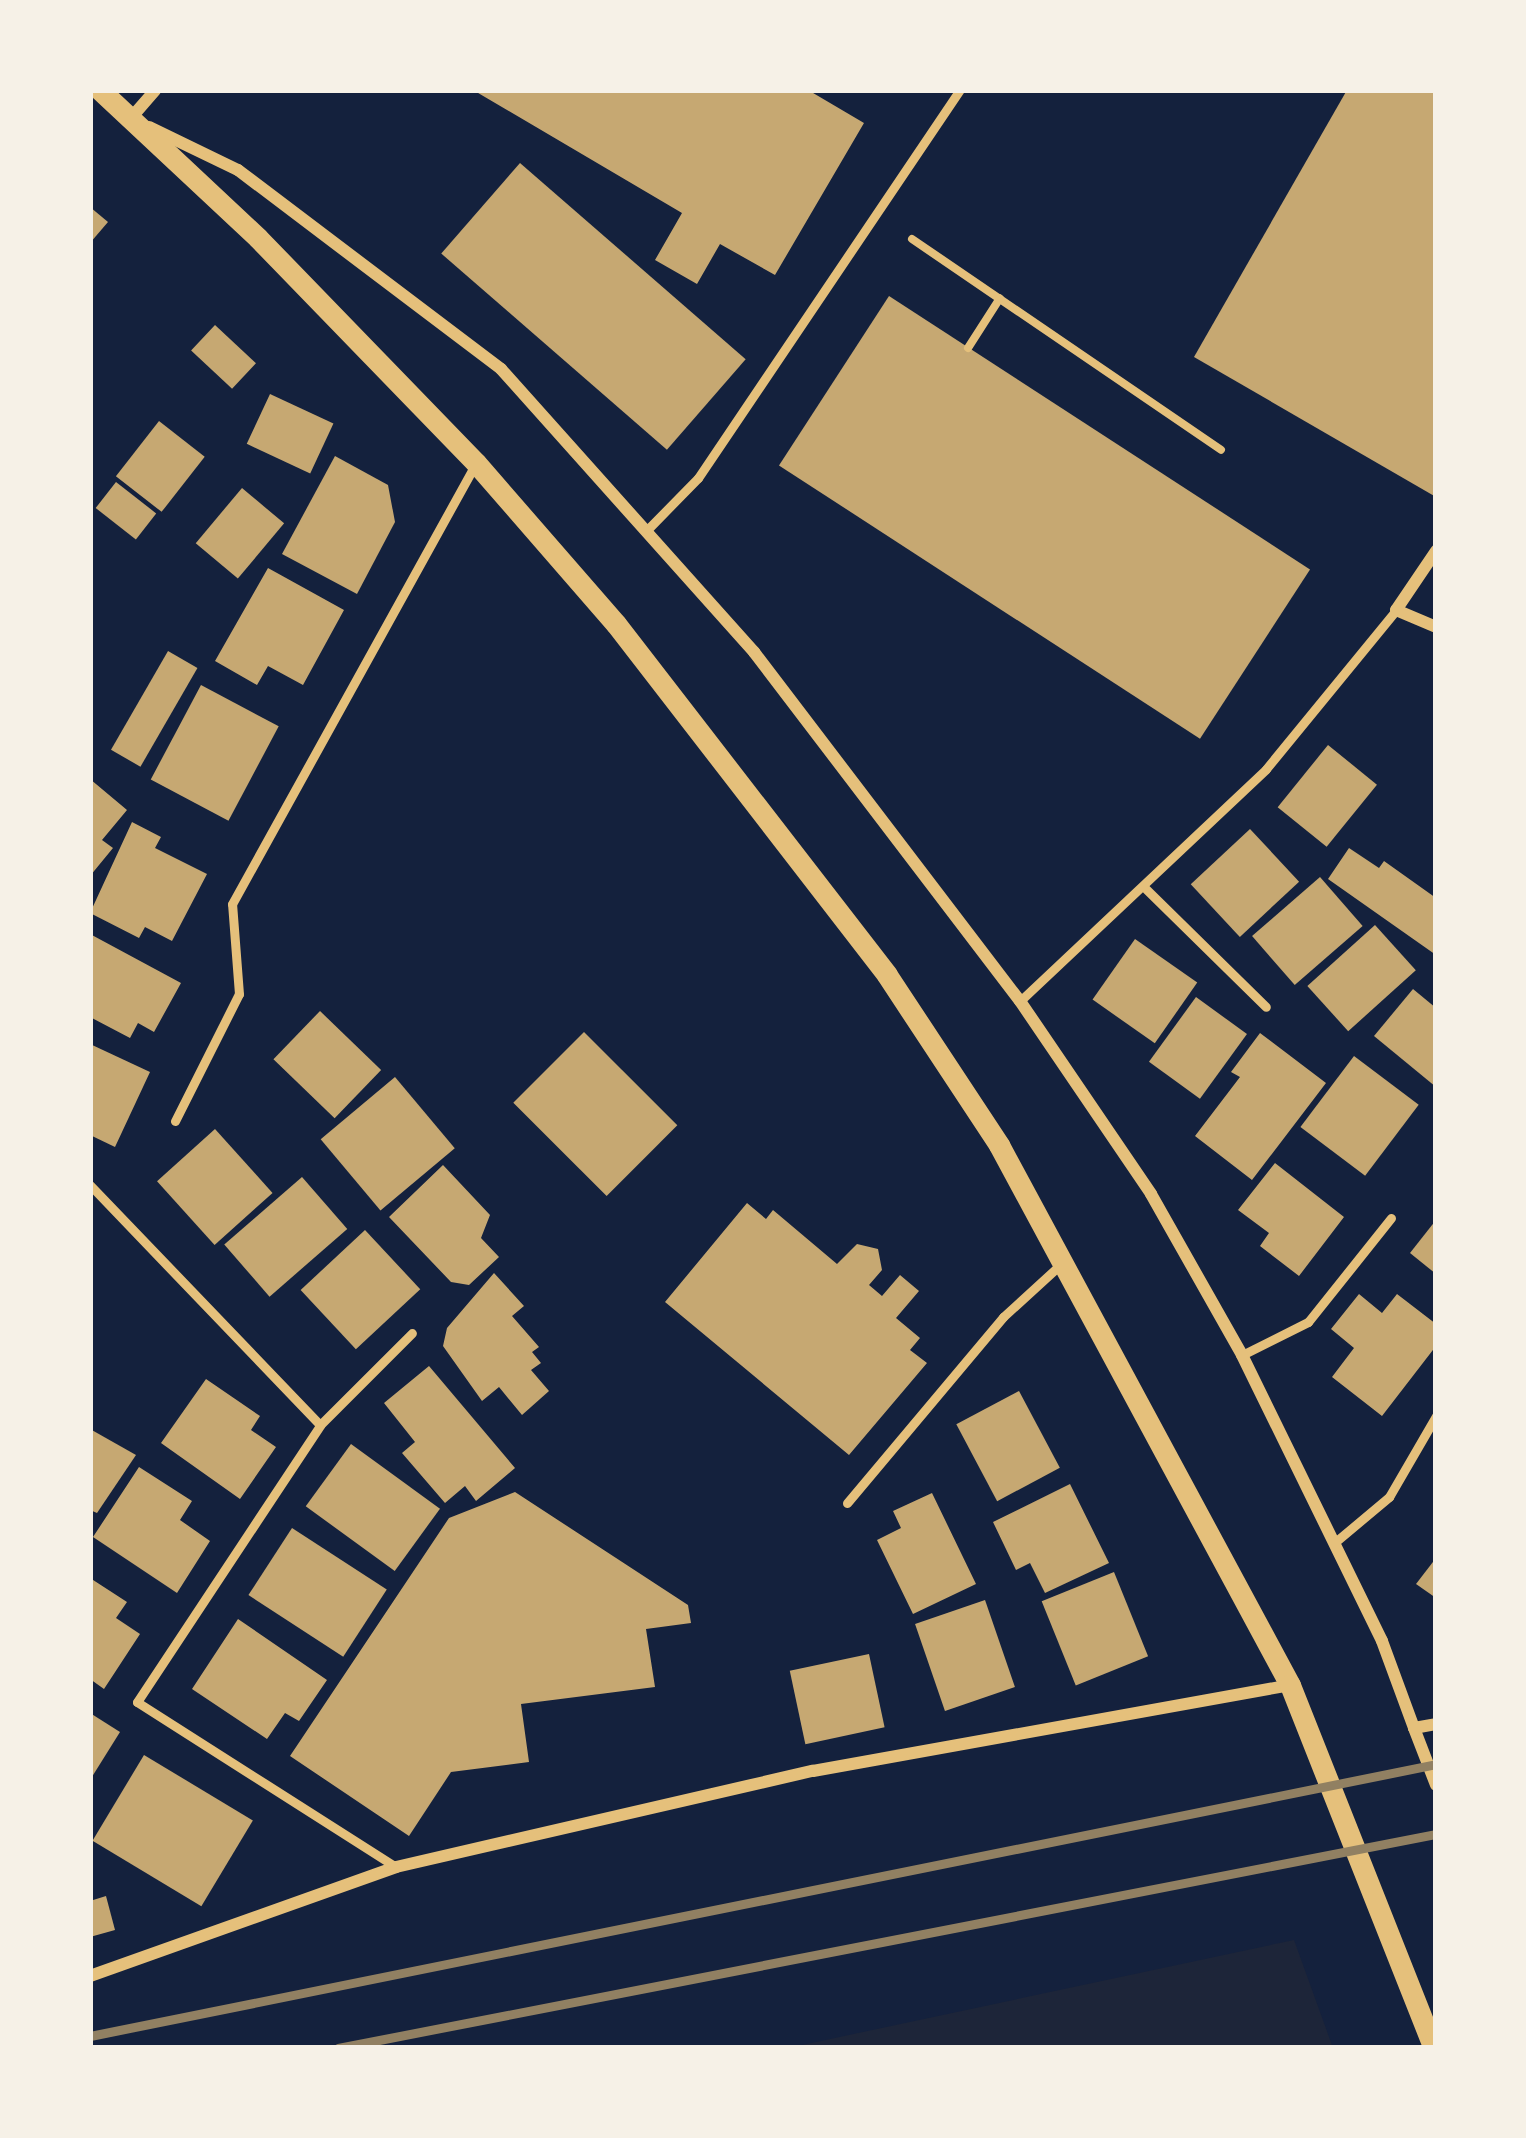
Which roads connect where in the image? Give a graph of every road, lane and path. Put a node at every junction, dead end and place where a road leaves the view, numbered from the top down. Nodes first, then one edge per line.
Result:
1 (100, 90) edge
2 (155, 90) edge
3 (943, 90) edge
4 (958, 93) edge
5 (130, 117) junction
6 (875, 216) junction
7 (1000, 298) junction
8 (968, 348) dead end
9 (1221, 450) dead end
10 (476, 463) junction
11 (647, 530) junction
12 (1436, 551) edge
13 (1396, 610) junction
14 (1436, 627) edge
15 (1146, 889) junction
16 (1020, 1001) junction
17 (1266, 1007) dead end
18 (175, 1121) dead end
19 (90, 1185) edge
20 (1391, 1218) dead end
21 (1064, 1262) junction
22 (412, 1333) dead end
23 (1242, 1355) junction
24 (1436, 1415) edge
25 (320, 1425) junction
26 (847, 1503) dead end
27 (1334, 1543) junction
28 (1290, 1685) junction
29 (1436, 1724) edge
30 (1414, 1728) junction
31 (1436, 1785) edge
32 (396, 1867) junction
33 (90, 1976) edge
34 (1434, 2048) edge

1 - 5 street
2 - 5 street
3 - 4 lane
4 - 6 lane
5 - 10 street
5 - 11 street
6 - 7 path
6 - 11 lane
7 - 8 path
7 - 9 path
10 - 18 lane
10 - 21 street
11 - 16 street
12 - 13 street
13 - 14 street
13 - 15 lane
15 - 16 lane
15 - 17 lane
16 - 23 street
19 - 25 lane
20 - 23 lane
21 - 26 lane
21 - 28 street
22 - 25 lane
23 - 27 street
24 - 27 lane
25 - 32 lane
27 - 30 street
28 - 32 street
28 - 34 street
29 - 30 street
30 - 31 street
32 - 33 street

